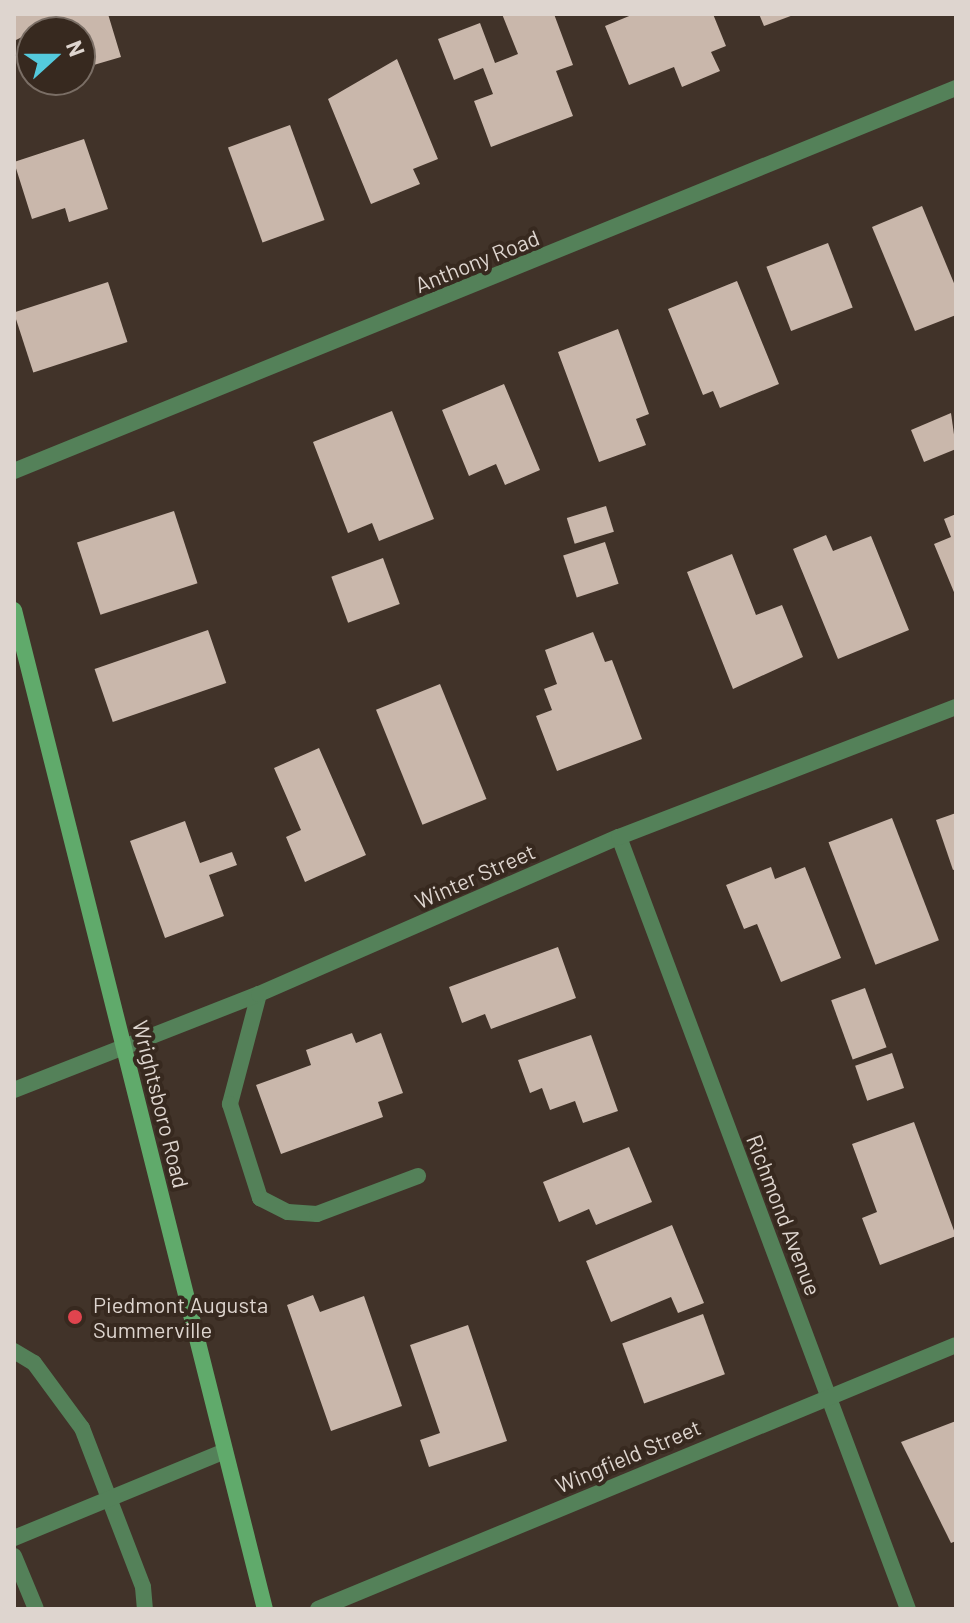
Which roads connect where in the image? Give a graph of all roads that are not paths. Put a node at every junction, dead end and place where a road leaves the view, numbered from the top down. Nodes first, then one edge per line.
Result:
1 (956, 88) edge
2 (14, 471) edge
3 (14, 610) edge
4 (956, 707) edge
5 (619, 837) junction
6 (259, 994) junction
7 (124, 1046) junction
8 (14, 1090) edge
9 (418, 1176) dead end
10 (956, 1345) edge
11 (14, 1351) edge
12 (828, 1396) junction
13 (225, 1451) junction
14 (110, 1497) junction
15 (14, 1538) edge
16 (14, 1556) edge
17 (18, 1576) edge
18 (36, 1609) edge
19 (145, 1609) edge
20 (265, 1609) edge
21 (318, 1609) edge
22 (908, 1609) edge

1 - 2 street, Anthony Road
3 - 7 main road, Wrightsboro Road
4 - 5 street, Winter Street
5 - 6 street, Winter Street
5 - 12 street, Richmond Avenue
6 - 7 street, Winter Street
6 - 9 street
7 - 8 street, Winter Street
7 - 13 main road, Wrightsboro Road
10 - 12 street, Wingfield Street
11 - 14 street
12 - 21 street, Wingfield Street
12 - 22 street, Richmond Avenue
13 - 14 street
13 - 20 main road, Wrightsboro Road
14 - 15 street
14 - 19 street
16 - 17 street
17 - 18 street

